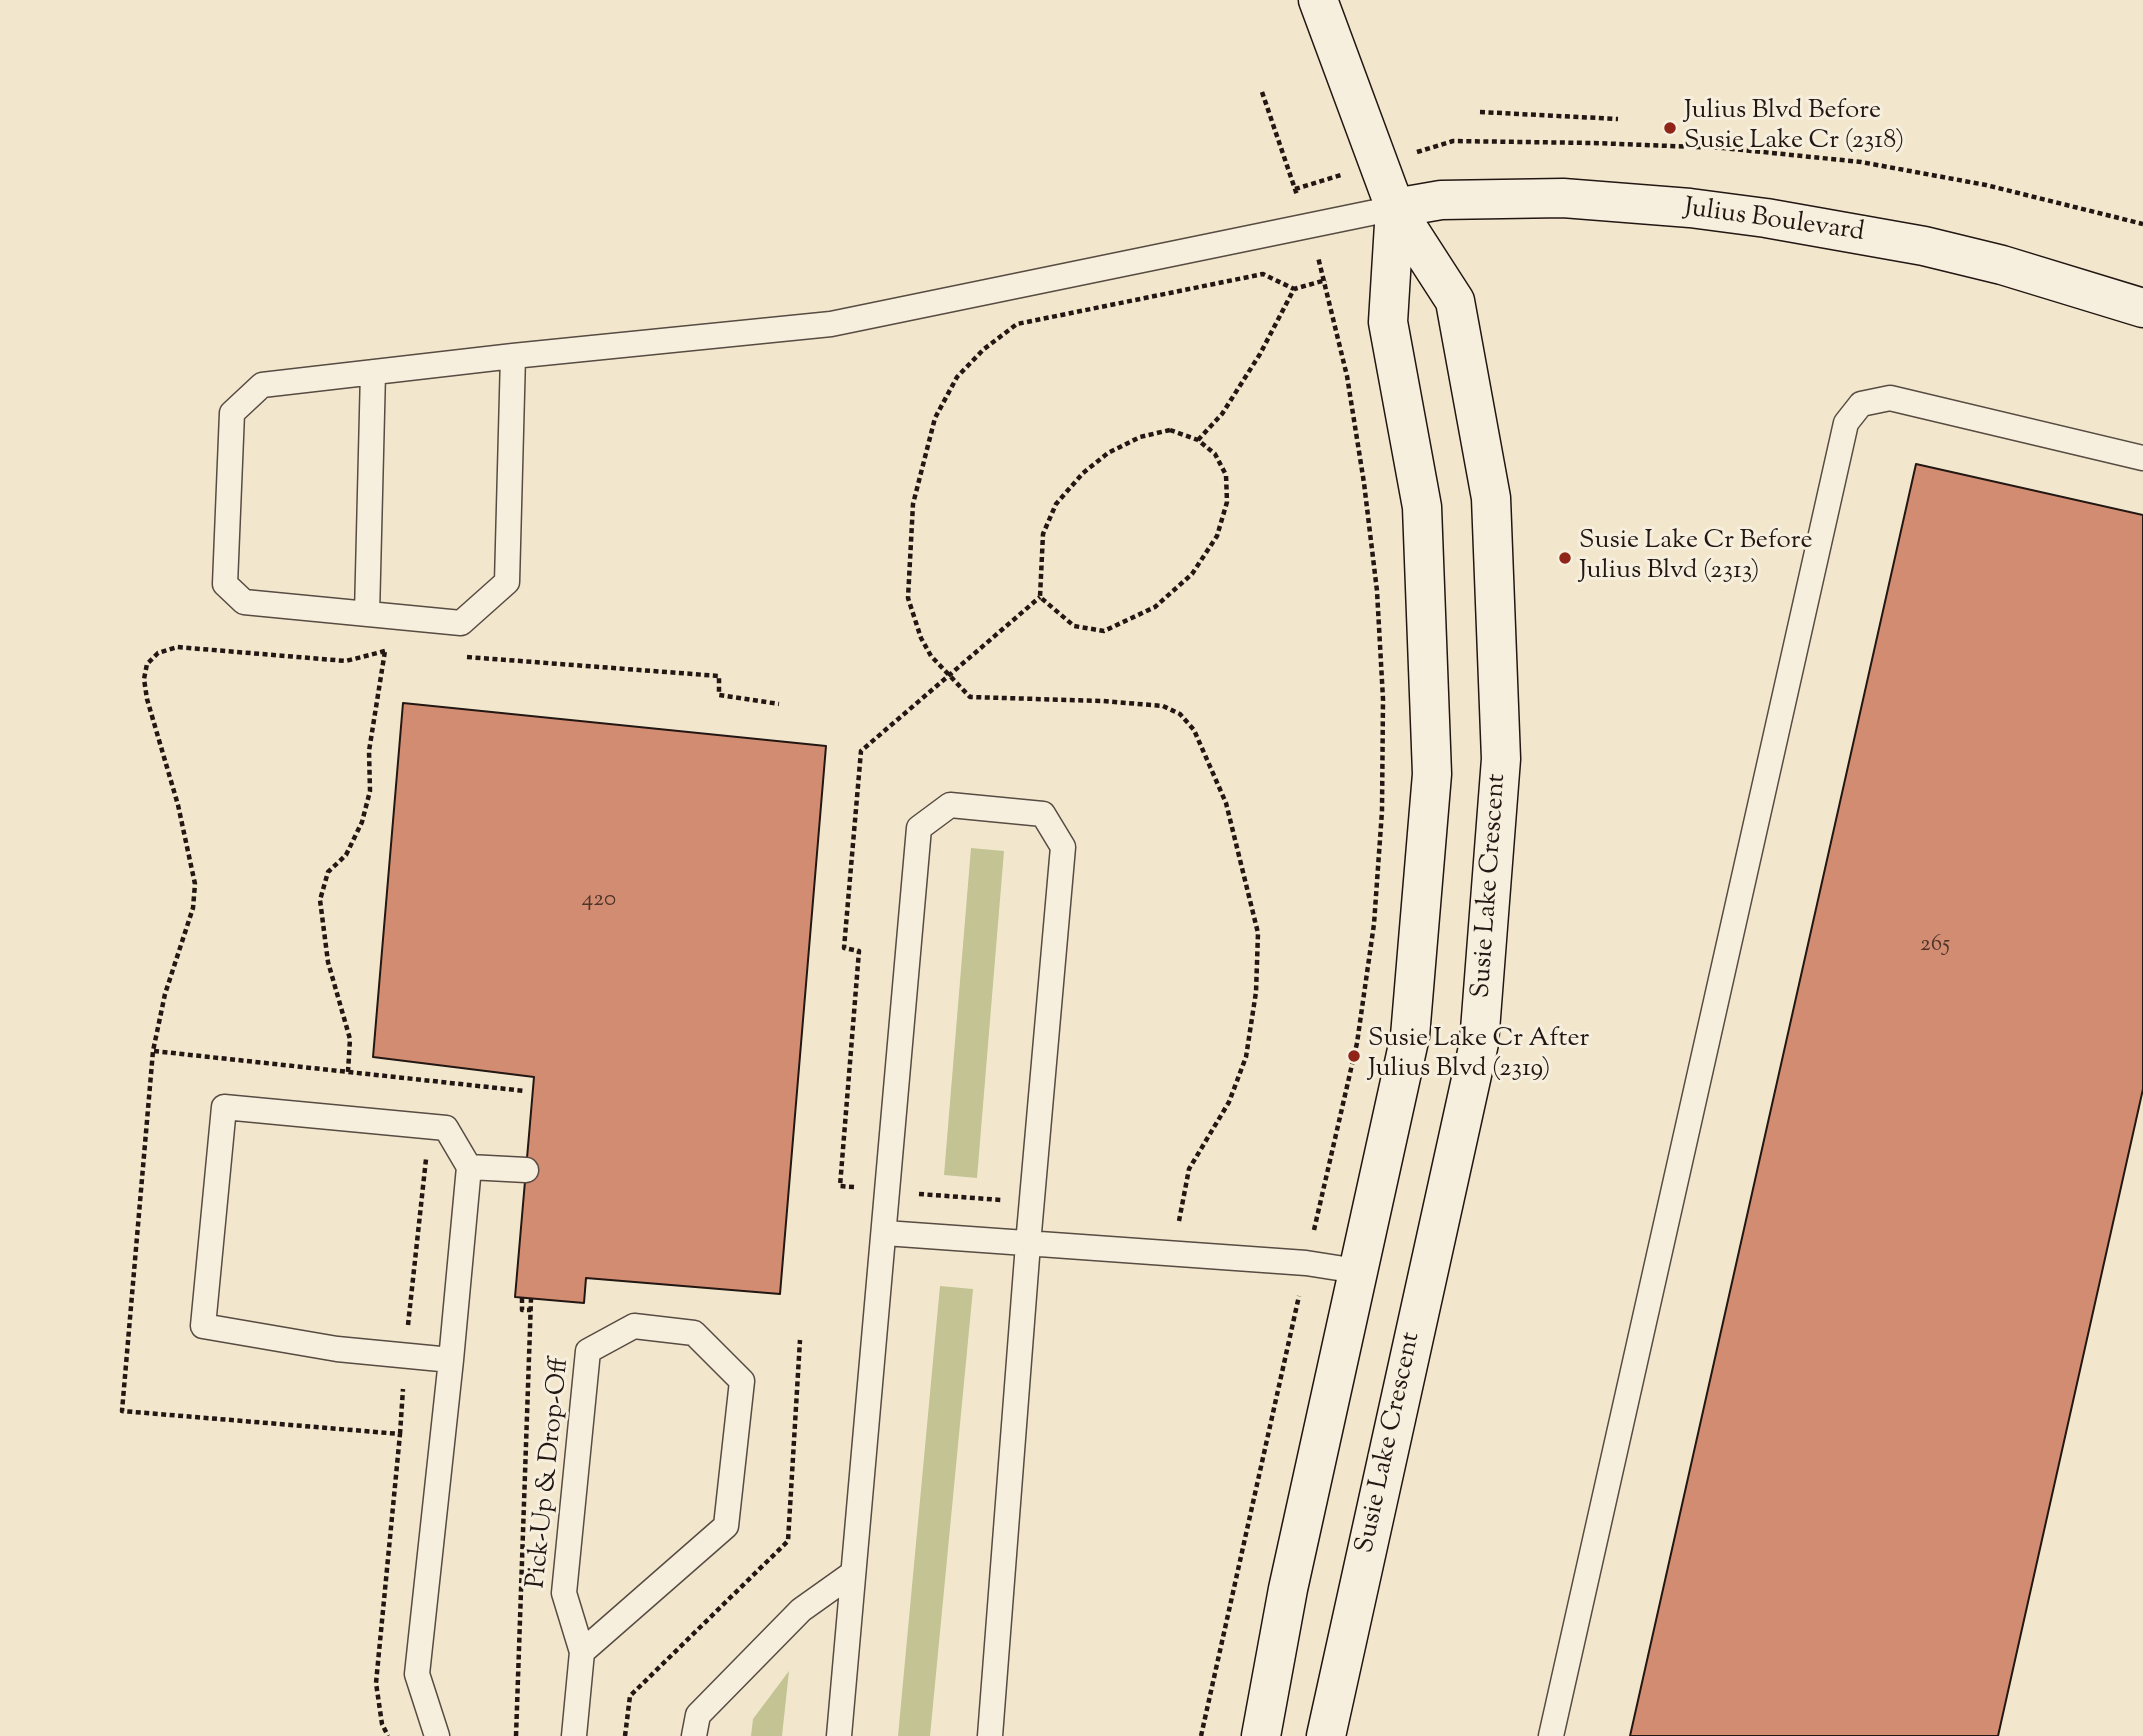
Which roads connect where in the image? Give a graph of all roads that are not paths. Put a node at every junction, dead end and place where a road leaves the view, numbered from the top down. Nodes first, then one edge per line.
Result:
1 (1318, 0) edge
2 (1395, 208) junction
3 (2143, 308) edge
4 (513, 356) junction
5 (373, 372) junction
6 (2143, 458) edge
7 (367, 614) junction
8 (469, 1167) junction
9 (526, 1170) dead end
10 (885, 1233) junction
11 (1028, 1244) junction
12 (1357, 1271) junction
13 (451, 1360) junction
14 (853, 1573) junction
15 (582, 1652) junction
16 (438, 1736) edge
17 (574, 1736) edge
18 (694, 1736) edge
19 (839, 1736) edge
20 (990, 1736) edge
21 (1261, 1736) edge
22 (1326, 1736) edge
23 (1551, 1736) edge

1 - 2 street, Susie Lake Crescent
2 - 3 street, Julius Boulevard
2 - 4 lane
2 - 12 street, Susie Lake Crescent
2 - 22 street, Susie Lake Crescent
4 - 5 lane
4 - 7 lane
5 - 7 lane
5 - 7 lane
6 - 23 lane
8 - 9 lane
8 - 13 lane
8 - 13 lane
10 - 11 lane
10 - 11 lane
10 - 14 lane
11 - 12 lane
11 - 20 lane
12 - 21 street, Susie Lake Crescent
13 - 16 lane
14 - 18 lane
14 - 19 lane
15 - 15 lane, Pick-Up & Drop-Off
15 - 17 lane

